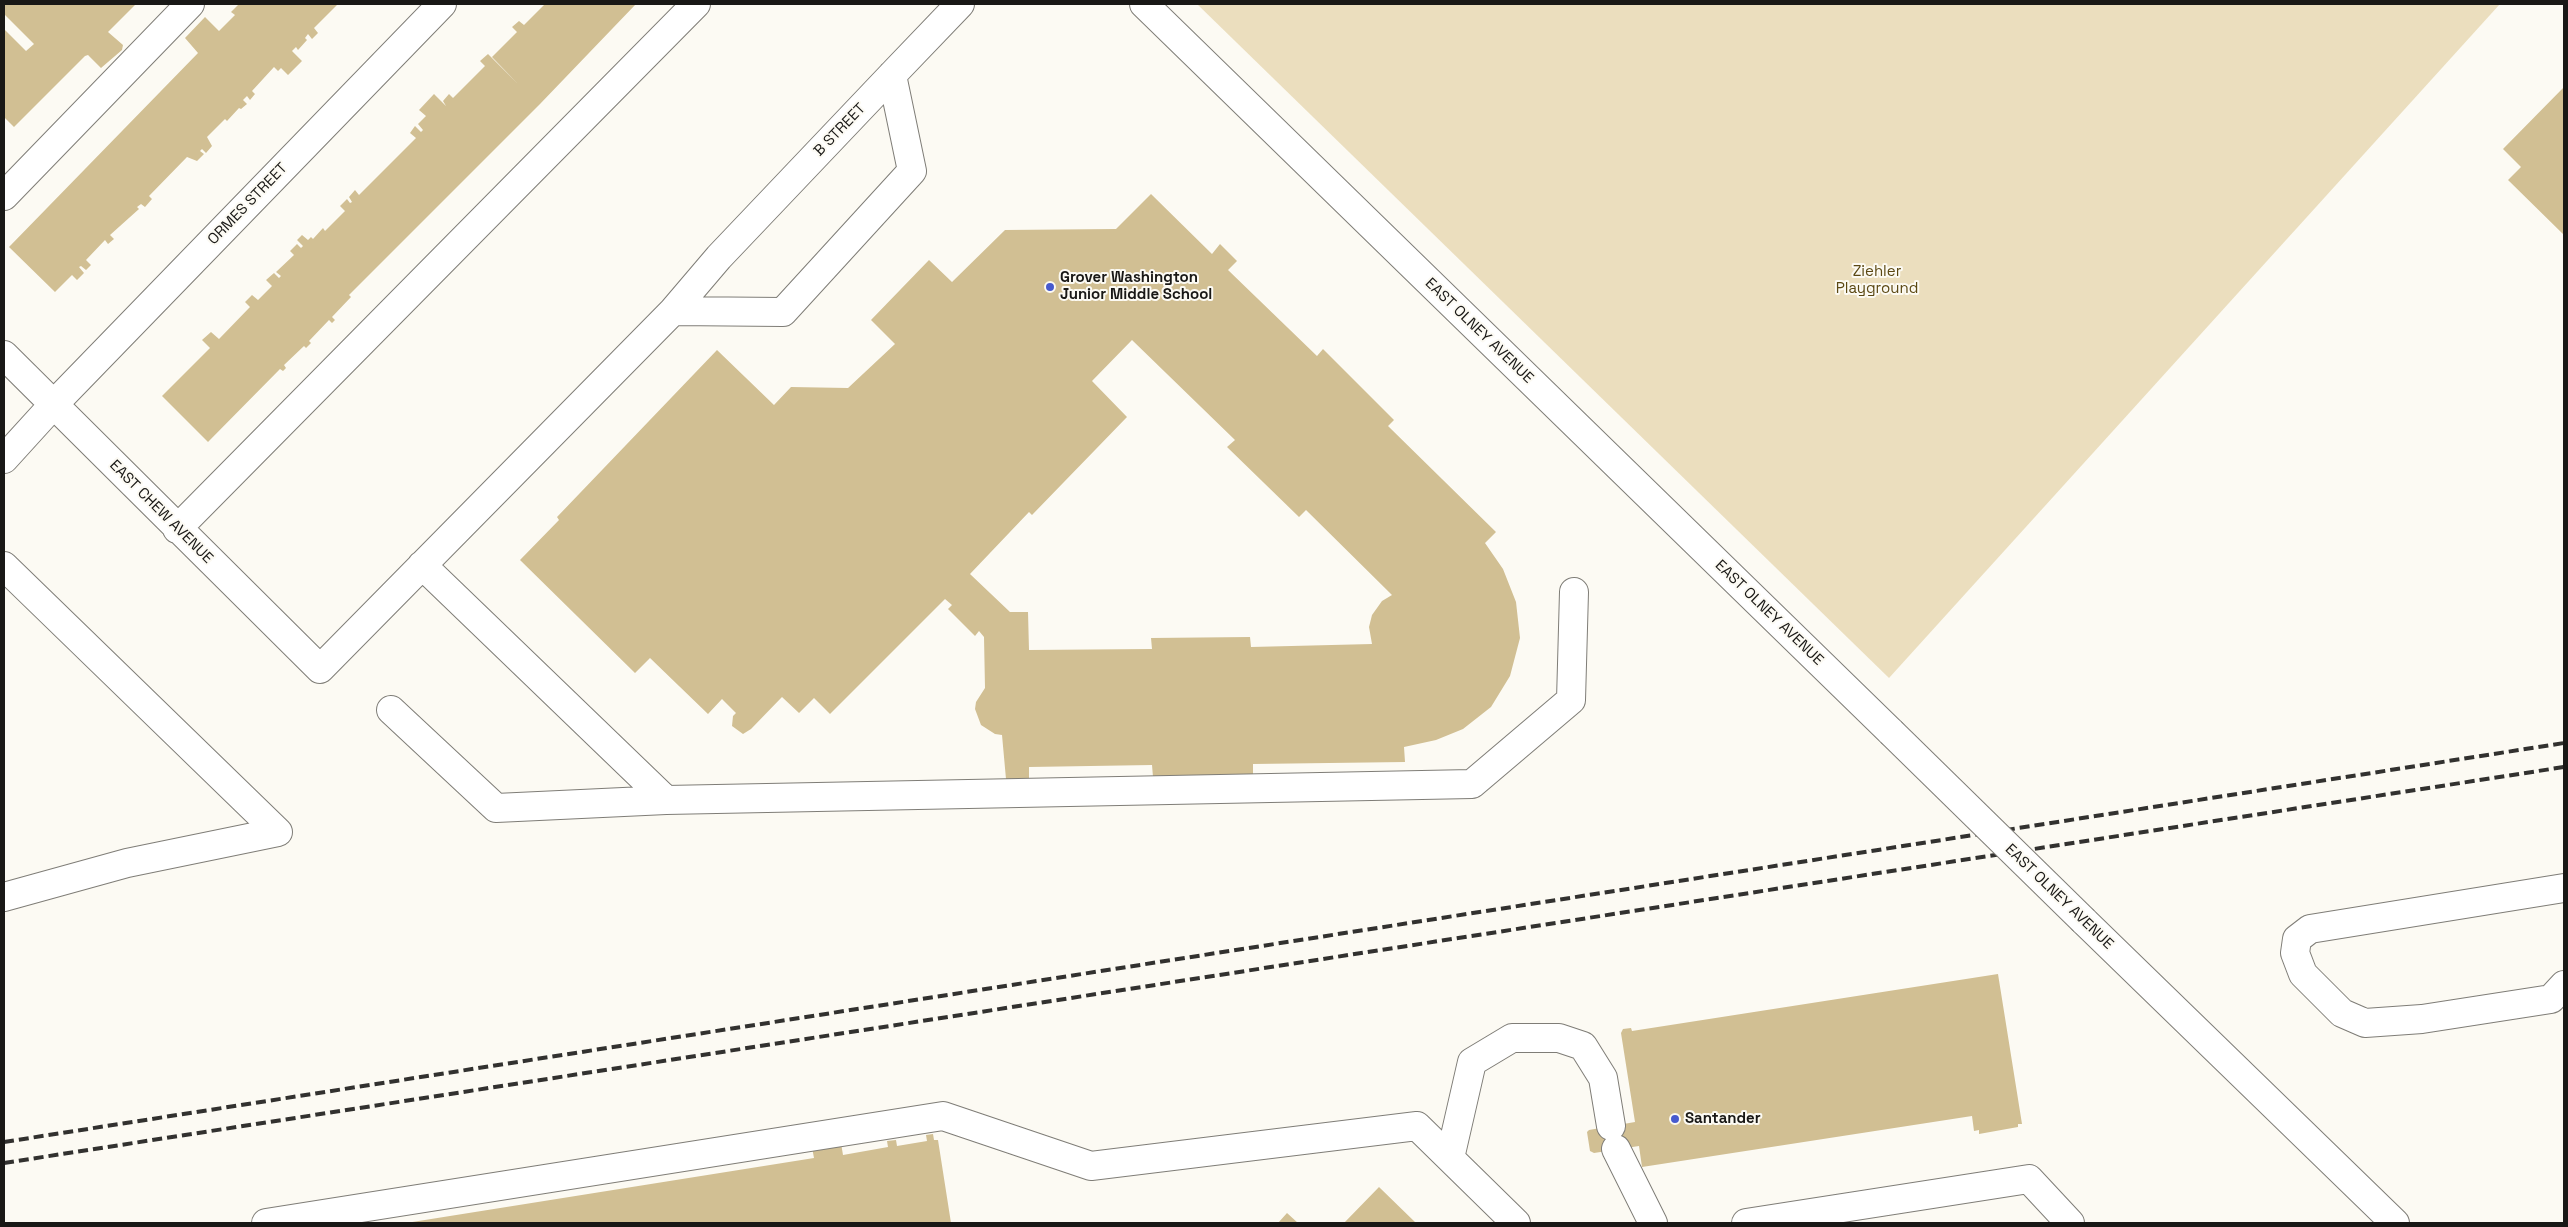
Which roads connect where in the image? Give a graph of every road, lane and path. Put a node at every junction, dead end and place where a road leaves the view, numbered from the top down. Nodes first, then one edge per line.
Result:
1 (190, 4) edge
2 (442, 4) edge
3 (696, 4) edge
4 (960, 4) edge
5 (1144, 4) edge
6 (892, 75) junction
7 (4, 196) edge
8 (673, 311) junction
9 (4, 355) edge
10 (54, 404) junction
11 (4, 459) edge
12 (177, 529) junction
13 (422, 565) junction
14 (4, 566) edge
15 (1574, 592) dead end
16 (320, 669) joint
17 (391, 710) dead end
18 (666, 800) junction
19 (2563, 895) edge
20 (4, 897) edge
21 (2564, 985) edge
22 (1450, 1158) junction
23 (266, 1223) edge
24 (1516, 1223) edge
25 (1653, 1223) edge
26 (1746, 1223) edge
27 (2070, 1223) edge
28 (2394, 1223) edge

1 - 7 street
2 - 10 street, ORMES STREET
3 - 12 street
4 - 6 street, B STREET
5 - 28 street, EAST OLNEY AVENUE, bridge
6 - 8 street, B STREET
6 - 8 street
8 - 13 street, B STREET
9 - 10 street, EAST CHEW AVENUE
10 - 11 street, ORMES STREET
10 - 12 street, EAST CHEW AVENUE
12 - 16 street, EAST CHEW AVENUE
13 - 16 street, B STREET
13 - 18 street
14 - 20 street
15 - 18 street
17 - 18 street
19 - 21 street
22 - 23 street
22 - 24 street
22 - 25 street
26 - 27 street

